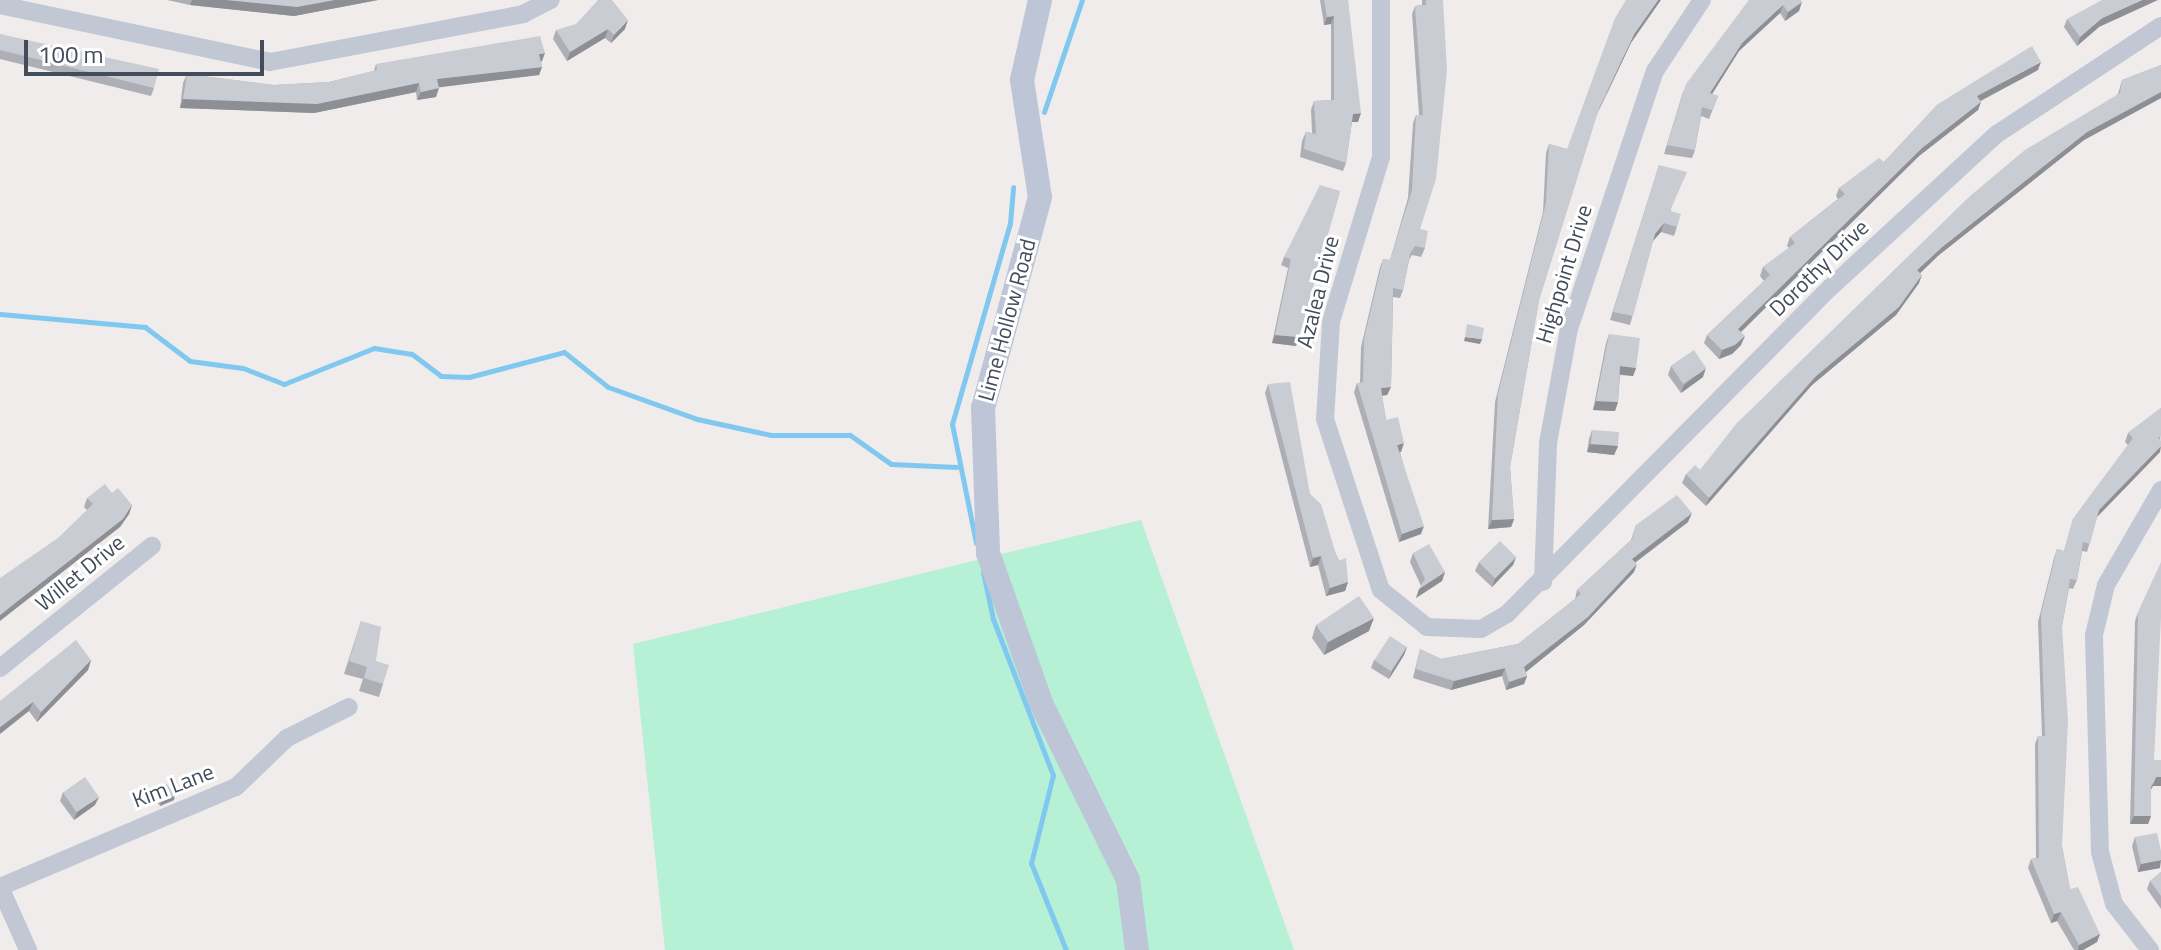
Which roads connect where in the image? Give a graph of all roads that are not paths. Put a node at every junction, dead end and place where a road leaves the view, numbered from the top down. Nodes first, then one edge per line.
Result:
1 (551, 0) edge
2 (1040, 0) edge
3 (1381, 0) edge
4 (1702, 0) edge
5 (0, 5) edge
6 (2161, 26) edge
7 (2161, 490) edge
8 (152, 546) dead end
9 (1543, 582) junction
10 (0, 668) edge
11 (349, 707) dead end
12 (0, 887) edge
13 (28, 950) edge
14 (1137, 950) edge
15 (2150, 950) edge

1 - 5 street
2 - 14 street, Lime Hollow Road
3 - 9 street, Azalea Drive
4 - 9 street, Highpoint Drive
6 - 9 street, Dorothy Drive
7 - 15 street
8 - 10 street, Willet Drive
11 - 12 street, Kim Lane
12 - 13 street

